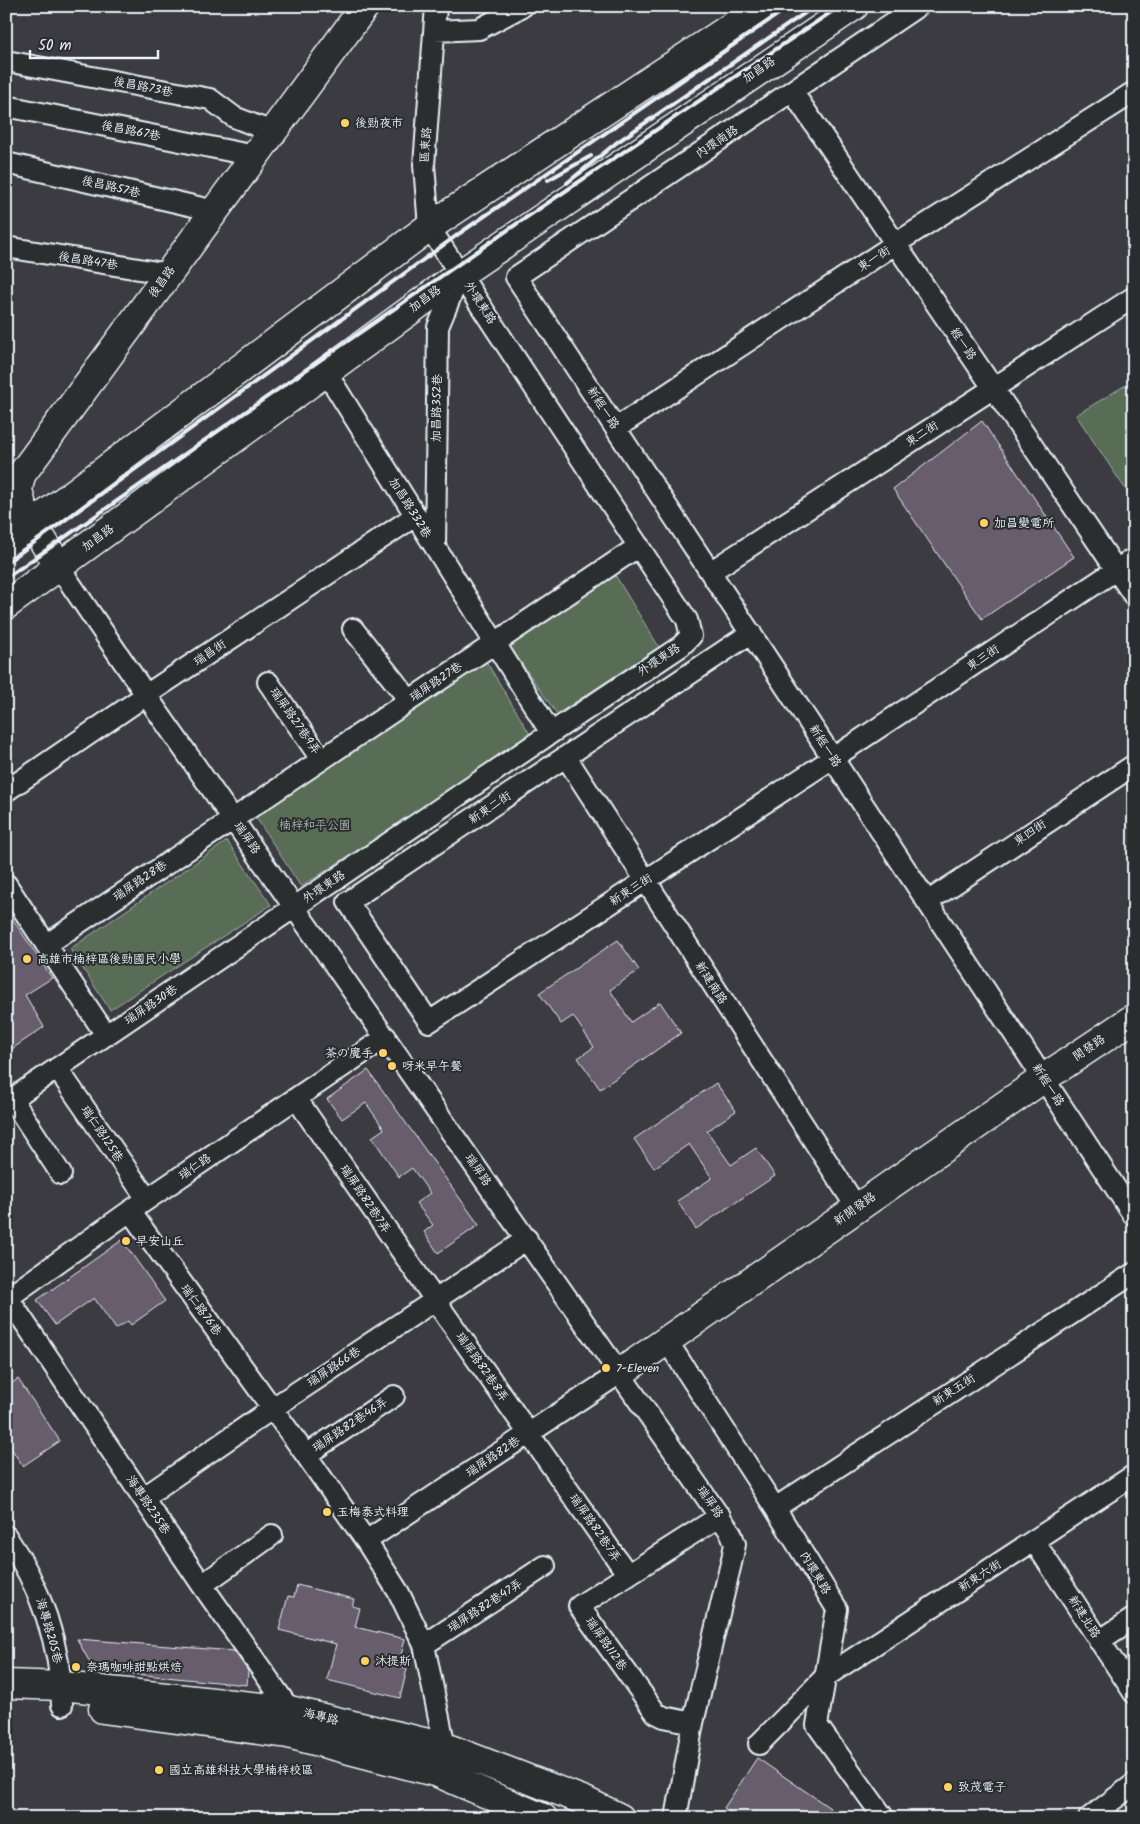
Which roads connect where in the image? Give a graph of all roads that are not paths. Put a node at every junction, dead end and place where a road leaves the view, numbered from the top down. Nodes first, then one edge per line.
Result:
1 (365, 6) edge
2 (436, 6) edge
3 (523, 6) edge
4 (763, 6) edge
5 (854, 6) edge
6 (918, 6) edge
7 (434, 31) junction
8 (6, 61) edge
9 (792, 91) junction
10 (1134, 92) edge
11 (6, 106) edge
12 (272, 132) junction
13 (255, 156) junction
14 (6, 163) edge
15 (215, 211) junction
16 (429, 227) junction
17 (896, 244) junction
18 (6, 247) edge
19 (169, 274) junction
20 (460, 274) junction
21 (516, 277) joint
22 (1134, 297) edge
23 (326, 372) junction
24 (992, 388) junction
25 (616, 428) junction
26 (415, 516) junction
27 (33, 524) junction
28 (6, 542) edge
29 (639, 546) junction
30 (435, 547) junction
31 (1134, 558) edge
32 (59, 567) junction
33 (1116, 570) junction
34 (710, 572) junction
35 (1134, 596) edge
36 (6, 606) edge
37 (353, 630) dead end
38 (751, 633) junction
39 (495, 644) junction
40 (268, 682) dead end
41 (146, 695) junction
42 (409, 700) junction
43 (551, 733) junction
44 (566, 757) junction
45 (833, 758) junction
46 (321, 759) junction
47 (1134, 765) edge
48 (6, 791) edge
49 (233, 818) junction
50 (646, 881) junction
51 (6, 884) edge
52 (927, 902) junction
53 (295, 907) junction
54 (46, 945) junction
55 (1134, 1018) edge
56 (429, 1022) joint
57 (106, 1035) junction
58 (386, 1037) junction
59 (57, 1068) junction
60 (1044, 1078) junction
61 (296, 1098) junction
62 (9, 1101) edge
63 (61, 1174) dead end
64 (147, 1199) junction
65 (857, 1208) junction
66 (130, 1211) junction
67 (1134, 1216) edge
68 (527, 1239) junction
69 (1134, 1273) edge
70 (7, 1298) edge
71 (435, 1300) junction
72 (667, 1341) junction
73 (620, 1373) junction
74 (394, 1396) dead end
75 (273, 1408) junction
76 (529, 1433) junction
77 (306, 1455) junction
78 (1134, 1475) edge
79 (143, 1498) junction
80 (775, 1508) junction
81 (720, 1516) junction
82 (272, 1535) dead end
83 (6, 1536) edge
84 (1034, 1541) junction
85 (366, 1542) junction
86 (545, 1566) dead end
87 (628, 1575) junction
88 (202, 1585) junction
89 (1134, 1618) edge
90 (1099, 1641) junction
91 (424, 1645) junction
92 (825, 1677) junction
93 (6, 1684) edge
94 (1134, 1693) edge
95 (62, 1695) junction
96 (6, 1702) edge
97 (290, 1710) junction
98 (693, 1723) junction
99 (758, 1744) dead end
100 (445, 1747) junction
101 (438, 1773) junction
102 (1134, 1784) edge
103 (543, 1818) edge
104 (620, 1818) edge
105 (676, 1818) edge
106 (884, 1818) edge
107 (1089, 1818) edge

1 - 12 street, 後昌路
2 - 7 street, 區東路
3 - 7 street
4 - 16 street
5 - 20 street, 加昌路
6 - 9 street, 內環南路
7 - 16 street, 區東路
8 - 12 street, 後昌路73巷
9 - 17 street, 經一路
9 - 21 street, 內環南路
10 - 17 street, 東一街
11 - 13 street, 後昌路67巷
12 - 13 street, 後昌路
13 - 15 street, 後昌路
14 - 15 street, 後昌路57巷
15 - 19 street, 後昌路
16 - 20 street, 區東路
16 - 27 street
17 - 24 street, 經一路
17 - 25 street, 東一街
18 - 19 street, 後昌路47巷
19 - 27 street, 後昌路
20 - 23 street, 加昌路
20 - 29 street, 外環東路
20 - 30 street, 加昌路352巷
21 - 25 street, 新經一路
22 - 24 street, 東二街
23 - 26 street, 加昌路332巷
23 - 32 street, 加昌路
24 - 33 street, 經一路
24 - 34 street, 東二街
25 - 34 street, 新經一路
26 - 30 street, 加昌路332巷
26 - 41 street, 瑞昌街
27 - 28 street
27 - 32 street, 後昌路
29 - 39 street, 瑞屏路27巷
29 - 43 street, 外環東路
30 - 39 street, 加昌路332巷
31 - 33 street, 東三街
32 - 36 street, 加昌路
32 - 41 street, 瑞屏路
33 - 35 street, 經一路
33 - 45 street, 東三街
34 - 38 street, 新經一路
37 - 42 street
38 - 44 street, 新東二街
38 - 45 street, 新經一路
39 - 42 street, 瑞屏路27巷
39 - 43 street
40 - 46 street, 瑞屏路27巷9弄
41 - 48 street, 瑞昌街
41 - 49 street, 瑞屏路
42 - 46 street, 瑞屏路27巷
43 - 53 street, 外環東路
44 - 50 street, 新建南路
44 - 56 street, 新東二街
45 - 50 street, 新東三街
45 - 52 street, 新經一路
46 - 49 street, 瑞屏路27巷
47 - 52 street, 東四街
49 - 53 street, 瑞屏路
49 - 54 street, 瑞屏路28巷
50 - 56 street, 新東三街
50 - 65 street, 新建南路
51 - 54 street
52 - 60 street, 新經一路
53 - 57 street, 瑞屏路30巷
53 - 58 street, 瑞屏路
54 - 57 street
55 - 60 street, 開發路
57 - 59 street, 瑞屏路30巷
58 - 61 street, 瑞仁路
58 - 68 street, 瑞屏路
59 - 62 street, 瑞屏路30巷
59 - 64 street, 瑞仁路125巷
60 - 65 street, 新開發路
60 - 67 street, 新經一路
61 - 64 street, 瑞仁路
61 - 71 street, 瑞屏路82巷7弄
62 - 63 street
64 - 66 street, 瑞仁路
65 - 72 street, 新開發路
66 - 70 street, 瑞仁路
66 - 75 street, 瑞仁路76巷
68 - 71 street, 瑞屏路66巷
68 - 73 street, 瑞屏路
69 - 80 street, 新東五街
70 - 79 street, 海專路235巷
71 - 75 street, 瑞屏路66巷
71 - 76 street, 瑞屏路82巷8弄
72 - 73 street, 新開發路
72 - 80 street, 內環東路
73 - 76 street, 瑞屏路82巷
73 - 81 street, 瑞屏路
74 - 77 street, 瑞屏路82巷46弄
75 - 77 street
75 - 79 street, 瑞屏路66巷
76 - 85 street, 瑞屏路82巷
76 - 87 street, 瑞屏路82巷7弄
77 - 85 street
78 - 84 street, 新東六街
79 - 88 street, 海專路235巷
80 - 92 street, 內環東路
81 - 87 street, 瑞屏路112巷
81 - 98 street, 瑞屏路
82 - 88 street
83 - 95 street, 海專路205巷
84 - 90 street, 新建北路
84 - 92 street, 新東六街
85 - 91 street
86 - 91 street, 瑞屏路82巷47弄
87 - 98 street, 瑞屏路112巷
88 - 97 street, 海專路235巷
89 - 90 street
90 - 94 street, 新建北路
91 - 100 street
92 - 99 street, 新東六街
92 - 106 street, 內環東路
93 - 95 street, 海專路
95 - 96 street, 海專路
95 - 97 street, 海專路
95 - 101 street, 海專路
97 - 100 street, 海專路
98 - 105 street, 瑞屏路
100 - 101 street
100 - 104 street, 海專路
101 - 103 street, 海專路
102 - 107 street

